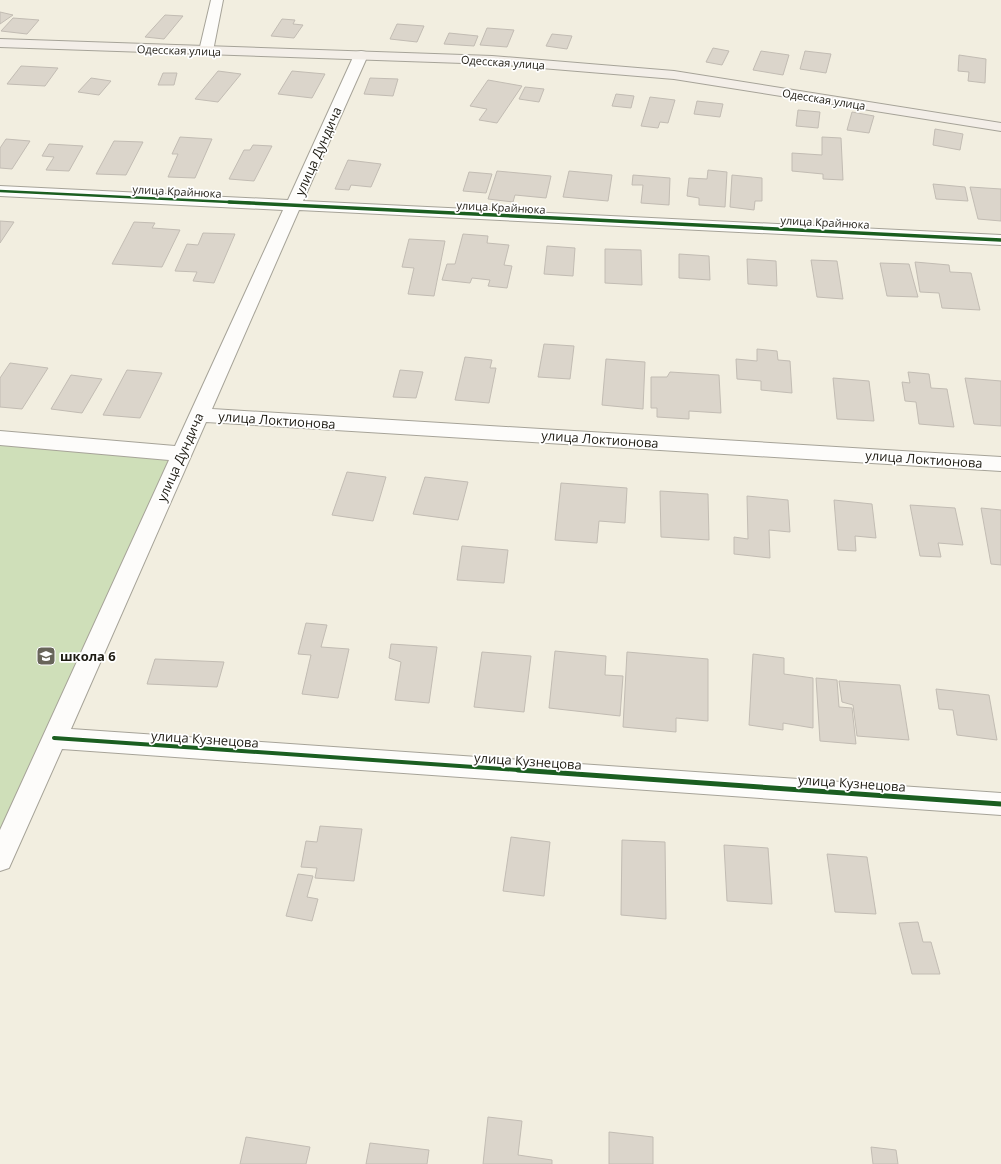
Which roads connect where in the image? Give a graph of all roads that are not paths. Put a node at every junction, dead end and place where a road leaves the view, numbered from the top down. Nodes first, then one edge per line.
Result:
1 (217, 0) edge
2 (0, 43) edge
3 (206, 51) junction
4 (361, 56) junction
5 (1001, 126) edge
6 (0, 191) edge
7 (293, 206) junction
8 (1001, 240) edge
9 (199, 415) junction
10 (0, 438) edge
11 (182, 454) junction
12 (1001, 464) edge
13 (54, 738) junction
14 (1001, 804) edge
15 (0, 859) edge

1 - 3 street
2 - 3 main road, Одесская улица
3 - 4 main road, Одесская улица
4 - 5 main road, Одесская улица
4 - 7 street, улица Дундича
6 - 7 street, улица Крайнюка
7 - 8 street, улица Крайнюка
7 - 9 street, улица Дундича
9 - 11 street, улица Дундича
9 - 12 street, улица Локтионова
10 - 11 street
11 - 13 street, улица Дундича
13 - 14 street, улица Кузнецова
13 - 15 street, улица Дундича

